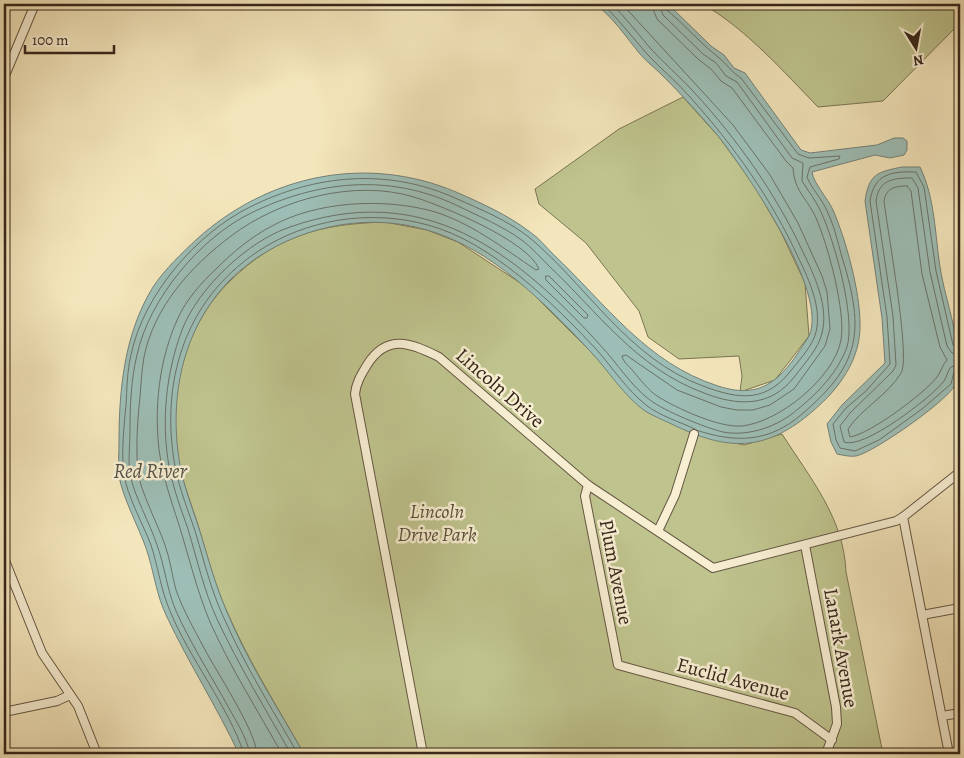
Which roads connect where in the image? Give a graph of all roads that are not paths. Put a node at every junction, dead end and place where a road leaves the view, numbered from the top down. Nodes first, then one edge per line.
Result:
1 (35, 4) edge
2 (4, 78) edge
3 (694, 434) dead end
4 (960, 472) edge
5 (588, 484) junction
6 (903, 518) junction
7 (658, 531) junction
8 (805, 546) junction
9 (4, 558) edge
10 (960, 608) edge
11 (922, 615) junction
12 (618, 665) joint
13 (70, 695) junction
14 (4, 712) edge
15 (960, 713) edge
16 (942, 716) junction
17 (832, 740) junction
18 (97, 754) edge
19 (423, 754) edge
20 (826, 754) edge
21 (949, 754) edge

1 - 2 street
3 - 7 street
4 - 6 street, Lincoln Drive
5 - 7 street, Lincoln Drive
5 - 12 street, Plum Avenue
5 - 19 street, Lincoln Drive
6 - 8 street, Lincoln Drive
6 - 11 street
7 - 8 street, Lincoln Drive
8 - 17 street, Lanark Avenue
9 - 13 street
10 - 11 street
11 - 16 street
12 - 17 street, Euclid Avenue
13 - 14 street
13 - 18 street
15 - 16 street
16 - 21 street
17 - 20 street, Lanark Avenue

